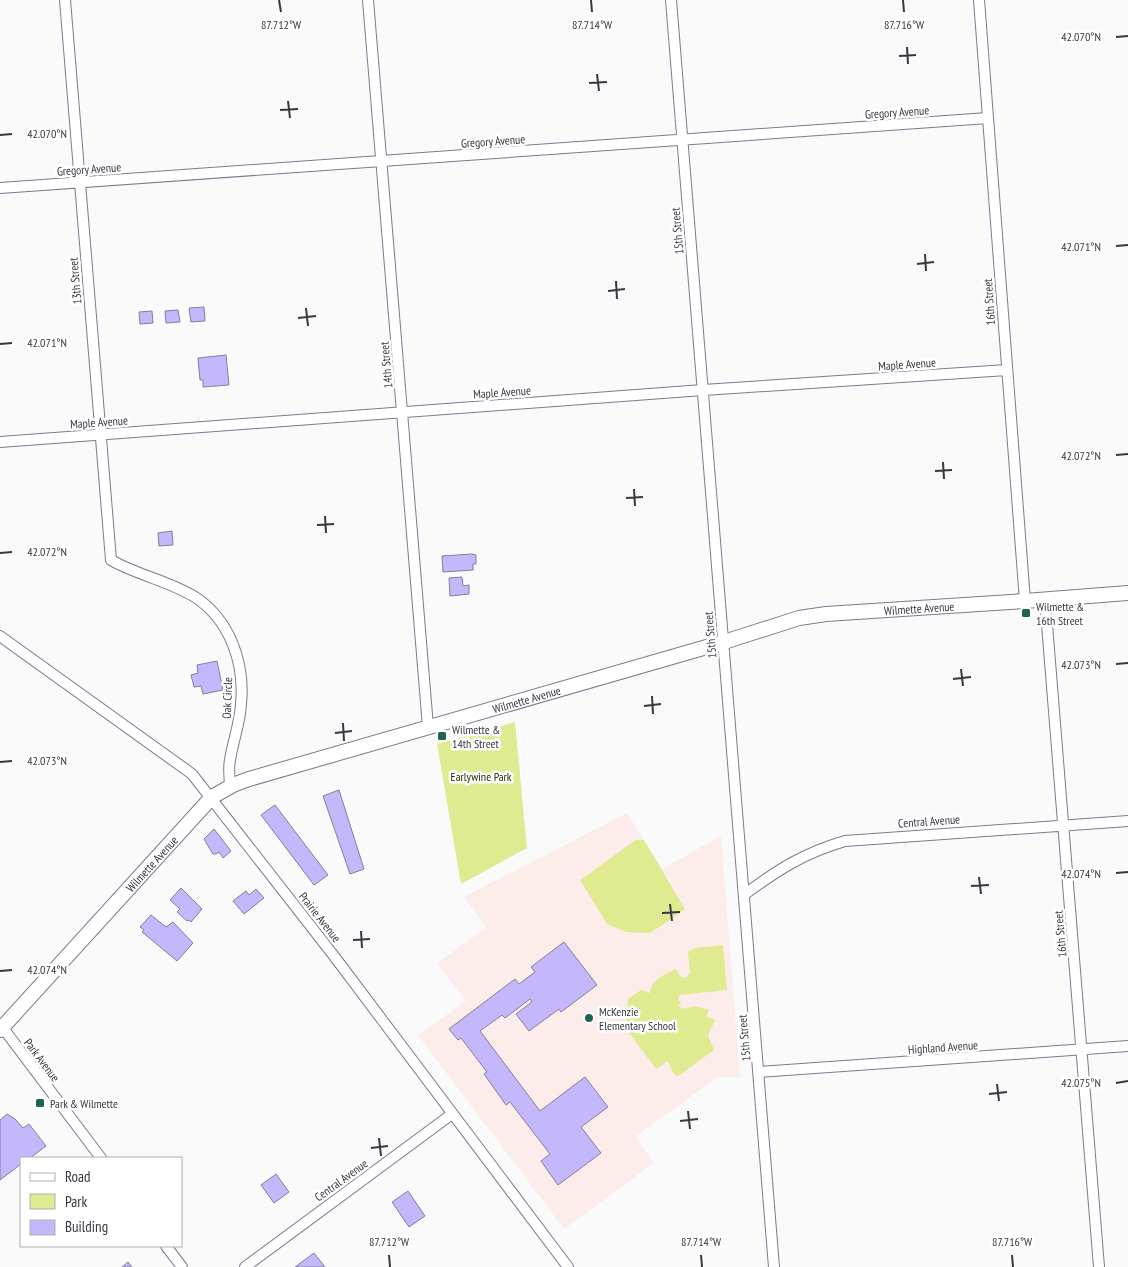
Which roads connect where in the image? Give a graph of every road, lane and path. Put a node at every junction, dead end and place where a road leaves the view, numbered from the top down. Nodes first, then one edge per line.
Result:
1 (65, 0) edge
2 (368, 0) edge
3 (671, 0) edge
4 (979, 0) edge
5 (988, 118) junction
6 (682, 140) junction
7 (382, 161) junction
8 (80, 183) junction
9 (0, 188) edge
10 (1007, 370) junction
11 (703, 390) junction
12 (402, 413) junction
13 (100, 434) junction
14 (0, 442) edge
15 (111, 560) joint
16 (1128, 593) edge
17 (1045, 600) junction
18 (1025, 601) junction
19 (0, 636) edge
20 (724, 642) junction
21 (428, 727) junction
22 (230, 787) junction
23 (212, 797) junction
24 (1128, 821) edge
25 (1063, 825) junction
26 (745, 894) junction
27 (1, 1027) edge
28 (1128, 1046) edge
29 (1081, 1050) junction
30 (760, 1072) junction
31 (452, 1114) junction
32 (100, 1157) edge
33 (167, 1247) edge
34 (182, 1267) edge
35 (245, 1267) edge
36 (568, 1267) edge
37 (774, 1267) edge
38 (1099, 1267) edge

1 - 8 street, 13th Street
2 - 7 street, 14th Street
3 - 6 street, 15th Street
4 - 5 street, 16th Street
5 - 6 street, Gregory Avenue
5 - 10 street, 16th Street
6 - 7 street, Gregory Avenue
6 - 11 street, 15th Street
7 - 8 street, Gregory Avenue
7 - 12 street, 14th Street
8 - 9 street, Gregory Avenue
8 - 13 street, 13th Street
10 - 11 street, Maple Avenue
10 - 18 street, 16th Street
11 - 12 street, Maple Avenue
11 - 20 street, 15th Street
12 - 13 street, Maple Avenue
12 - 21 street, 14th Street
13 - 14 street, Maple Avenue
13 - 15 street, 13th Street
15 - 22 street, Oak Circle
16 - 17 street, Wilmette Avenue
17 - 18 street, Wilmette Avenue
17 - 25 street, 16th Street
18 - 20 street, Wilmette Avenue
19 - 23 street, Prairie Avenue
20 - 21 street, Wilmette Avenue
20 - 26 street, 15th Street
21 - 22 street, Wilmette Avenue
22 - 23 street, Wilmette Avenue
23 - 27 street, Wilmette Avenue
23 - 31 street, Prairie Avenue
24 - 25 street, Central Avenue
25 - 26 street, Central Avenue
25 - 29 street, 16th Street
26 - 30 street, 15th Street
27 - 32 street, Park Avenue
28 - 29 street, Highland Avenue
29 - 30 street, Highland Avenue
29 - 38 street, 16th Street
30 - 37 street, 15th Street
31 - 35 street, Central Avenue
31 - 36 street, Prairie Avenue
33 - 34 street

